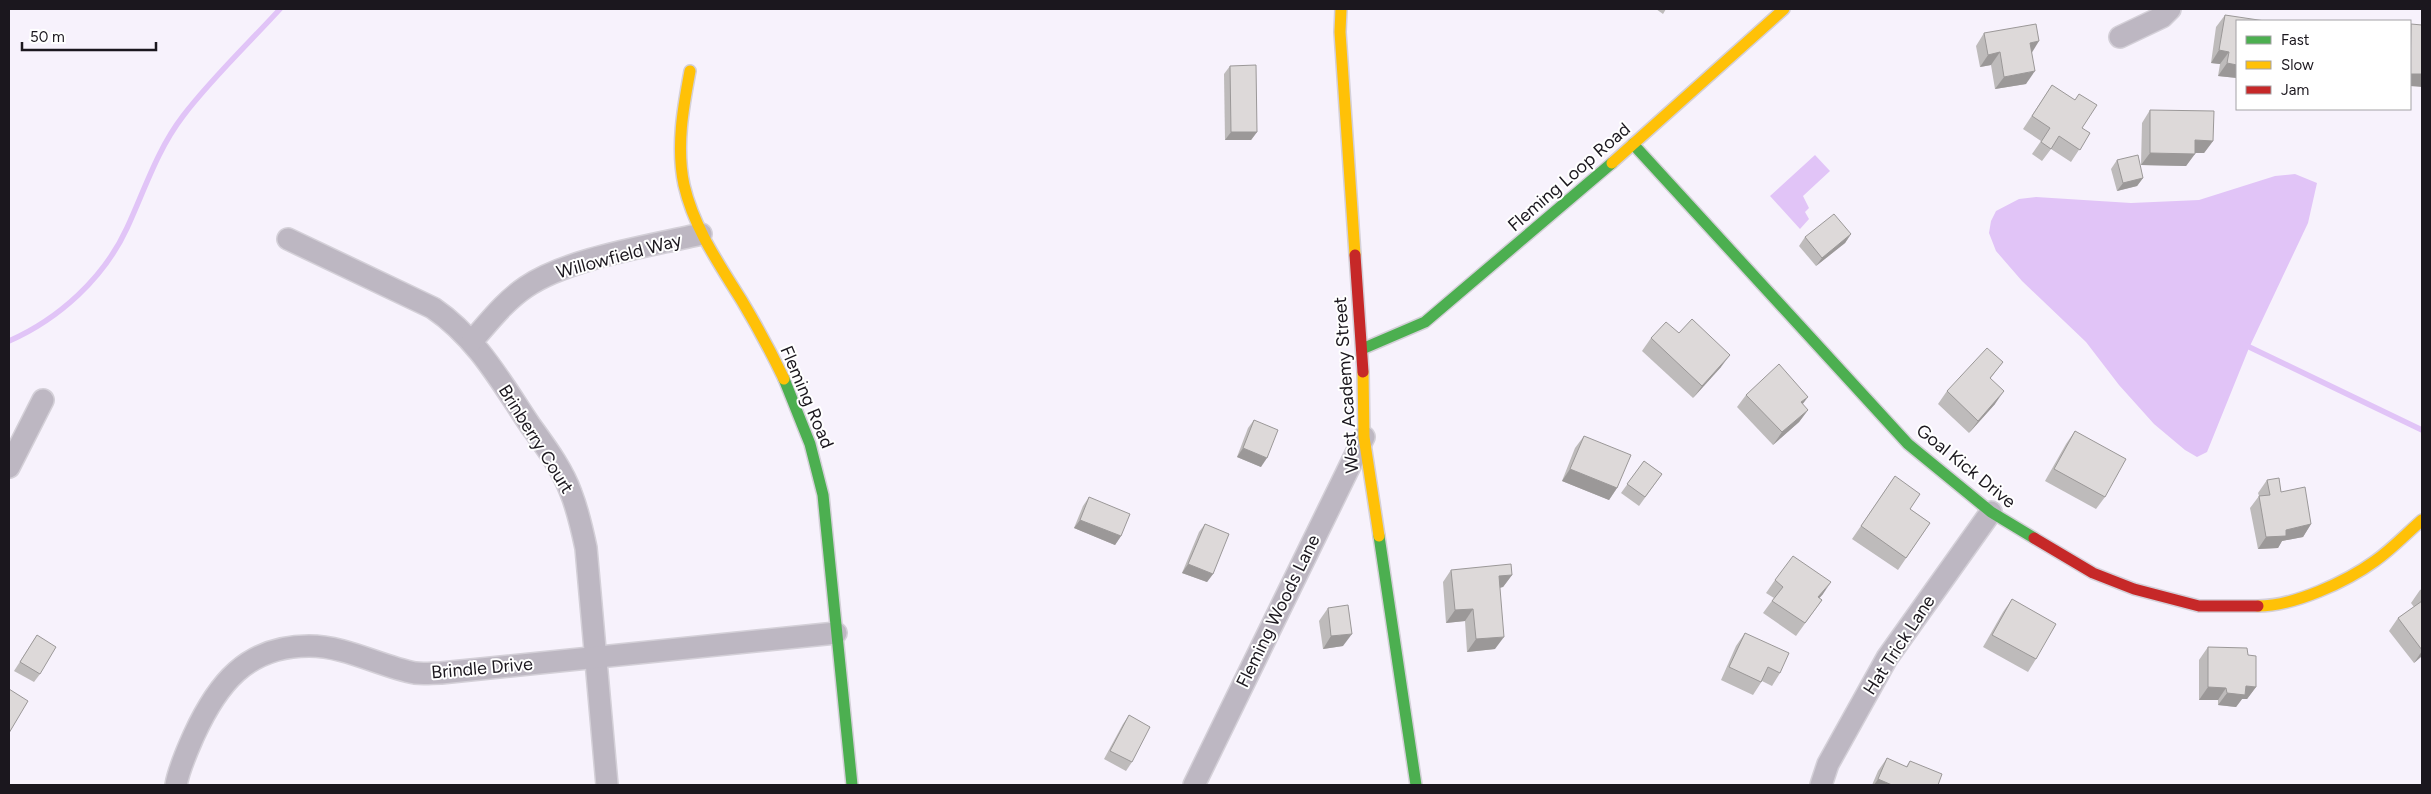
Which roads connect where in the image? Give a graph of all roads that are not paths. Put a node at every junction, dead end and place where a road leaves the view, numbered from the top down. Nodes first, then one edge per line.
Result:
1 (1341, 9) edge
2 (1784, 9) edge
3 (2170, 9) edge
4 (2120, 38) dead end
5 (690, 71) dead end
6 (1633, 144) junction
7 (701, 234) junction
8 (288, 239) dead end
9 (472, 341) junction
10 (1362, 349) junction
11 (43, 400) dead end
12 (1364, 437) junction
13 (9, 467) edge
14 (1991, 512) junction
15 (2422, 520) edge
16 (836, 632) junction
17 (596, 657) junction
18 (176, 785) edge
19 (607, 785) edge
20 (852, 785) edge
21 (1194, 785) edge
22 (1416, 785) edge
23 (1821, 785) edge

1 - 10 street, West Academy Street
2 - 6 street, Fleming Loop Road
3 - 4 street
5 - 7 street, Fleming Road
6 - 10 street, Fleming Loop Road
6 - 14 street, Goal Kick Drive
7 - 9 street, Willowfield Way
7 - 16 street, Fleming Road
8 - 9 street, Brinberry Court
9 - 17 street, Brinberry Court
10 - 12 street, West Academy Street
11 - 13 street
12 - 21 street, Fleming Woods Lane
12 - 22 street, West Academy Street
14 - 15 street, Goal Kick Drive
14 - 23 street, Hat Trick Lane
16 - 17 street, Brindle Drive
16 - 20 street, Fleming Road
17 - 18 street, Brindle Drive
17 - 19 street, Brinberry Court

